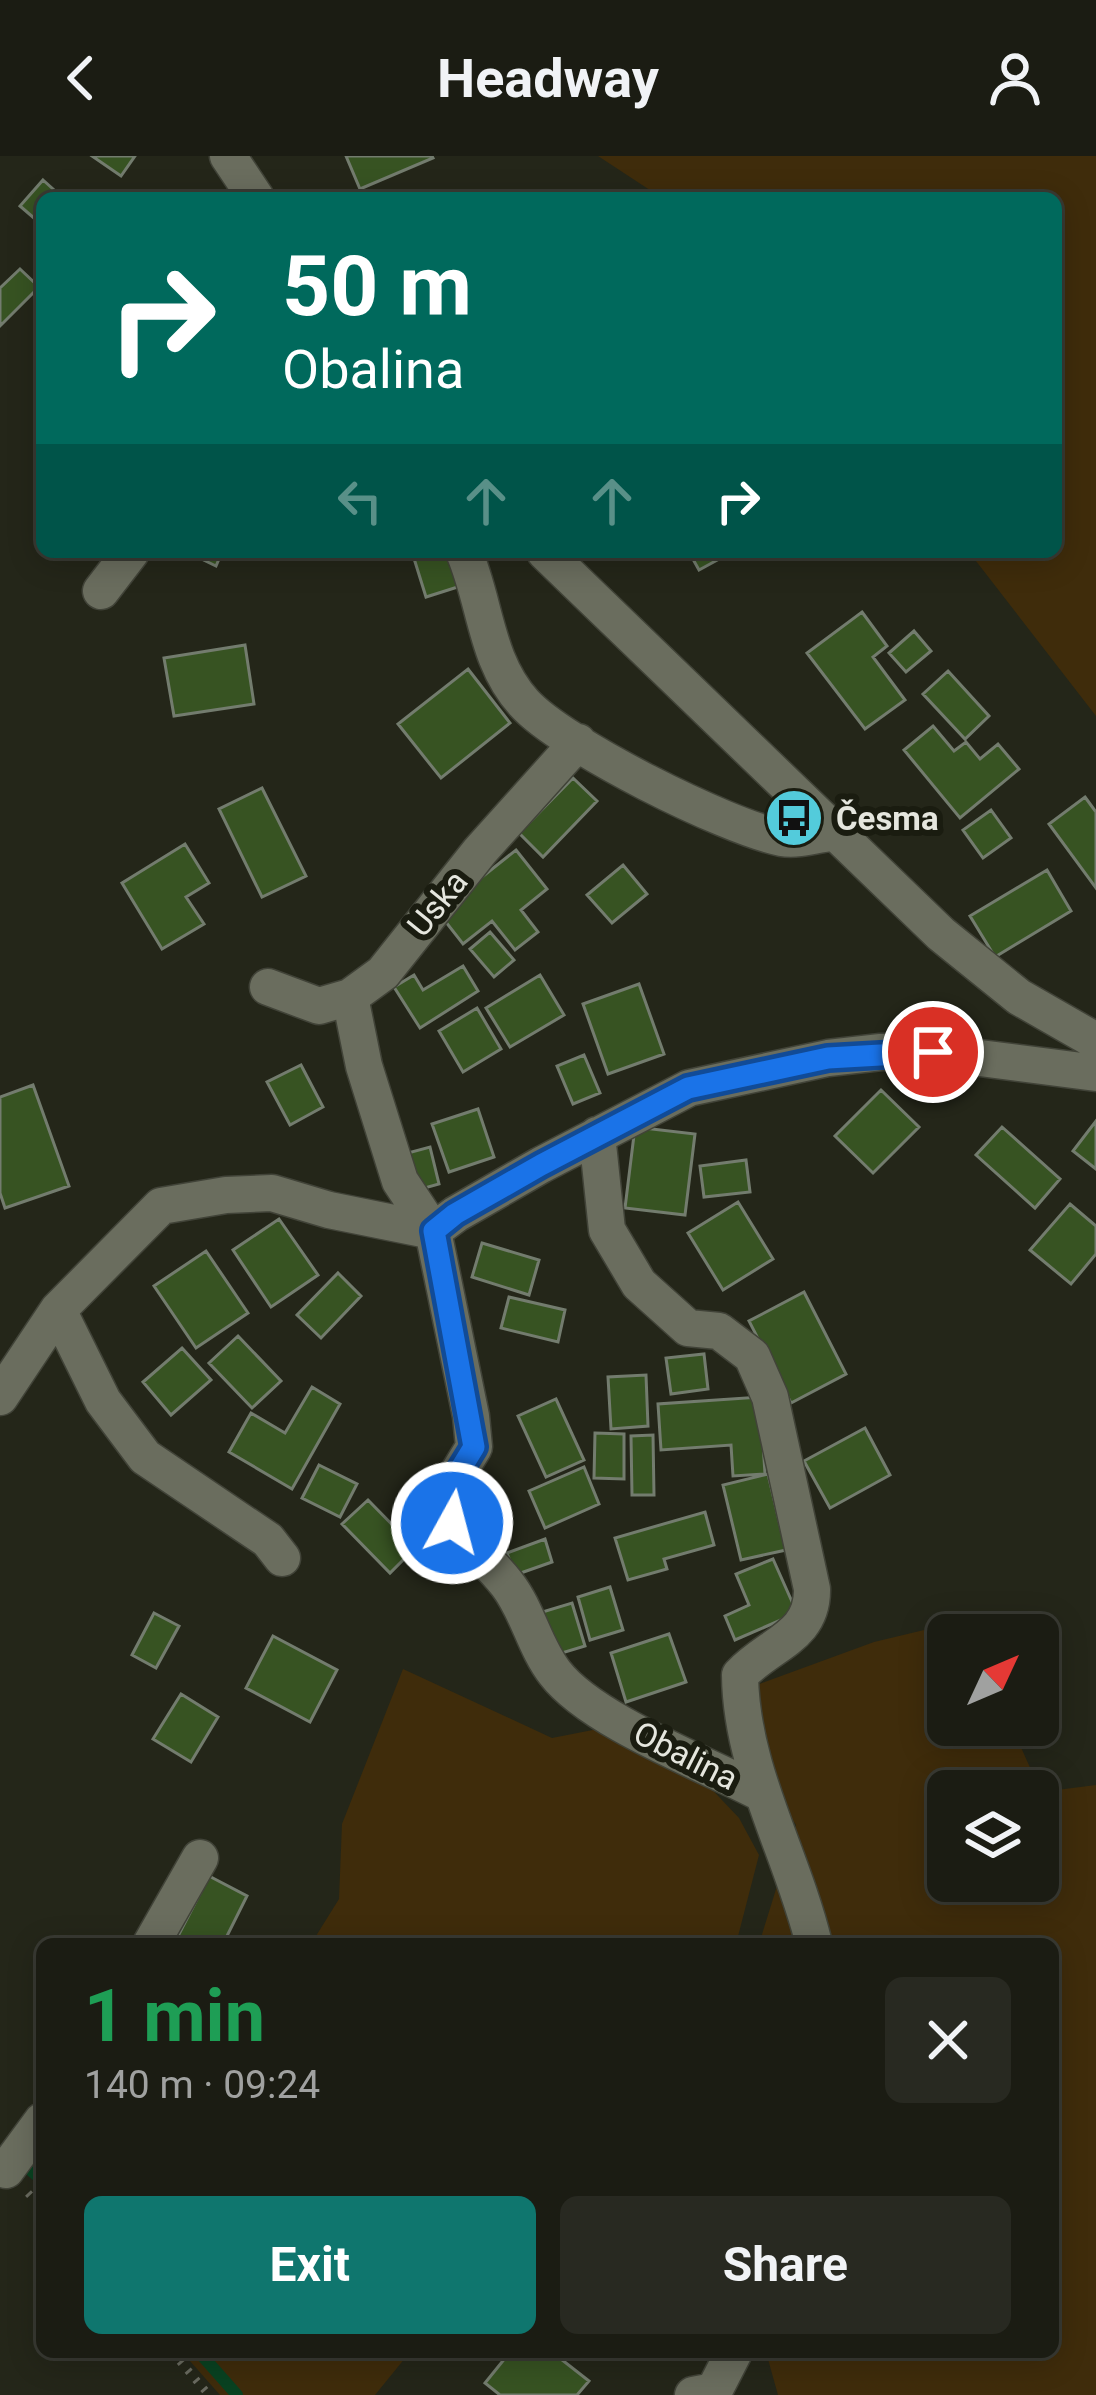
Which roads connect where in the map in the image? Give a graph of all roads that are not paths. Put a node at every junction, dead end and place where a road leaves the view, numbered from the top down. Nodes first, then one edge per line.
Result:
1 (228, 156) edge
2 (252, 192) edge
3 (126, 558) edge
4 (467, 558) edge
5 (551, 558) edge
6 (101, 591) dead end
7 (578, 742) junction
8 (836, 832) junction
9 (268, 987) dead end
10 (350, 998) junction
11 (1096, 1041) edge
12 (1096, 1073) edge
13 (597, 1136) junction
14 (434, 1231) junction
15 (58, 1310) junction
16 (0, 1397) edge
17 (282, 1558) dead end
18 (761, 1793) junction
19 (200, 1858) dead end
20 (154, 1938) edge
21 (813, 1938) edge
22 (36, 2130) edge
23 (3, 2169) edge
24 (731, 2358) edge
25 (693, 2395) edge

1 - 2 street
3 - 6 street
4 - 7 street
5 - 8 street
7 - 8 street
7 - 10 street, Uska
8 - 11 street
9 - 10 street
10 - 14 street
12 - 13 street
13 - 14 street
13 - 18 street, Obalina
14 - 15 street
14 - 18 street, Obalina
15 - 16 street
15 - 17 street
18 - 21 street
19 - 20 street
22 - 23 street
24 - 25 street

